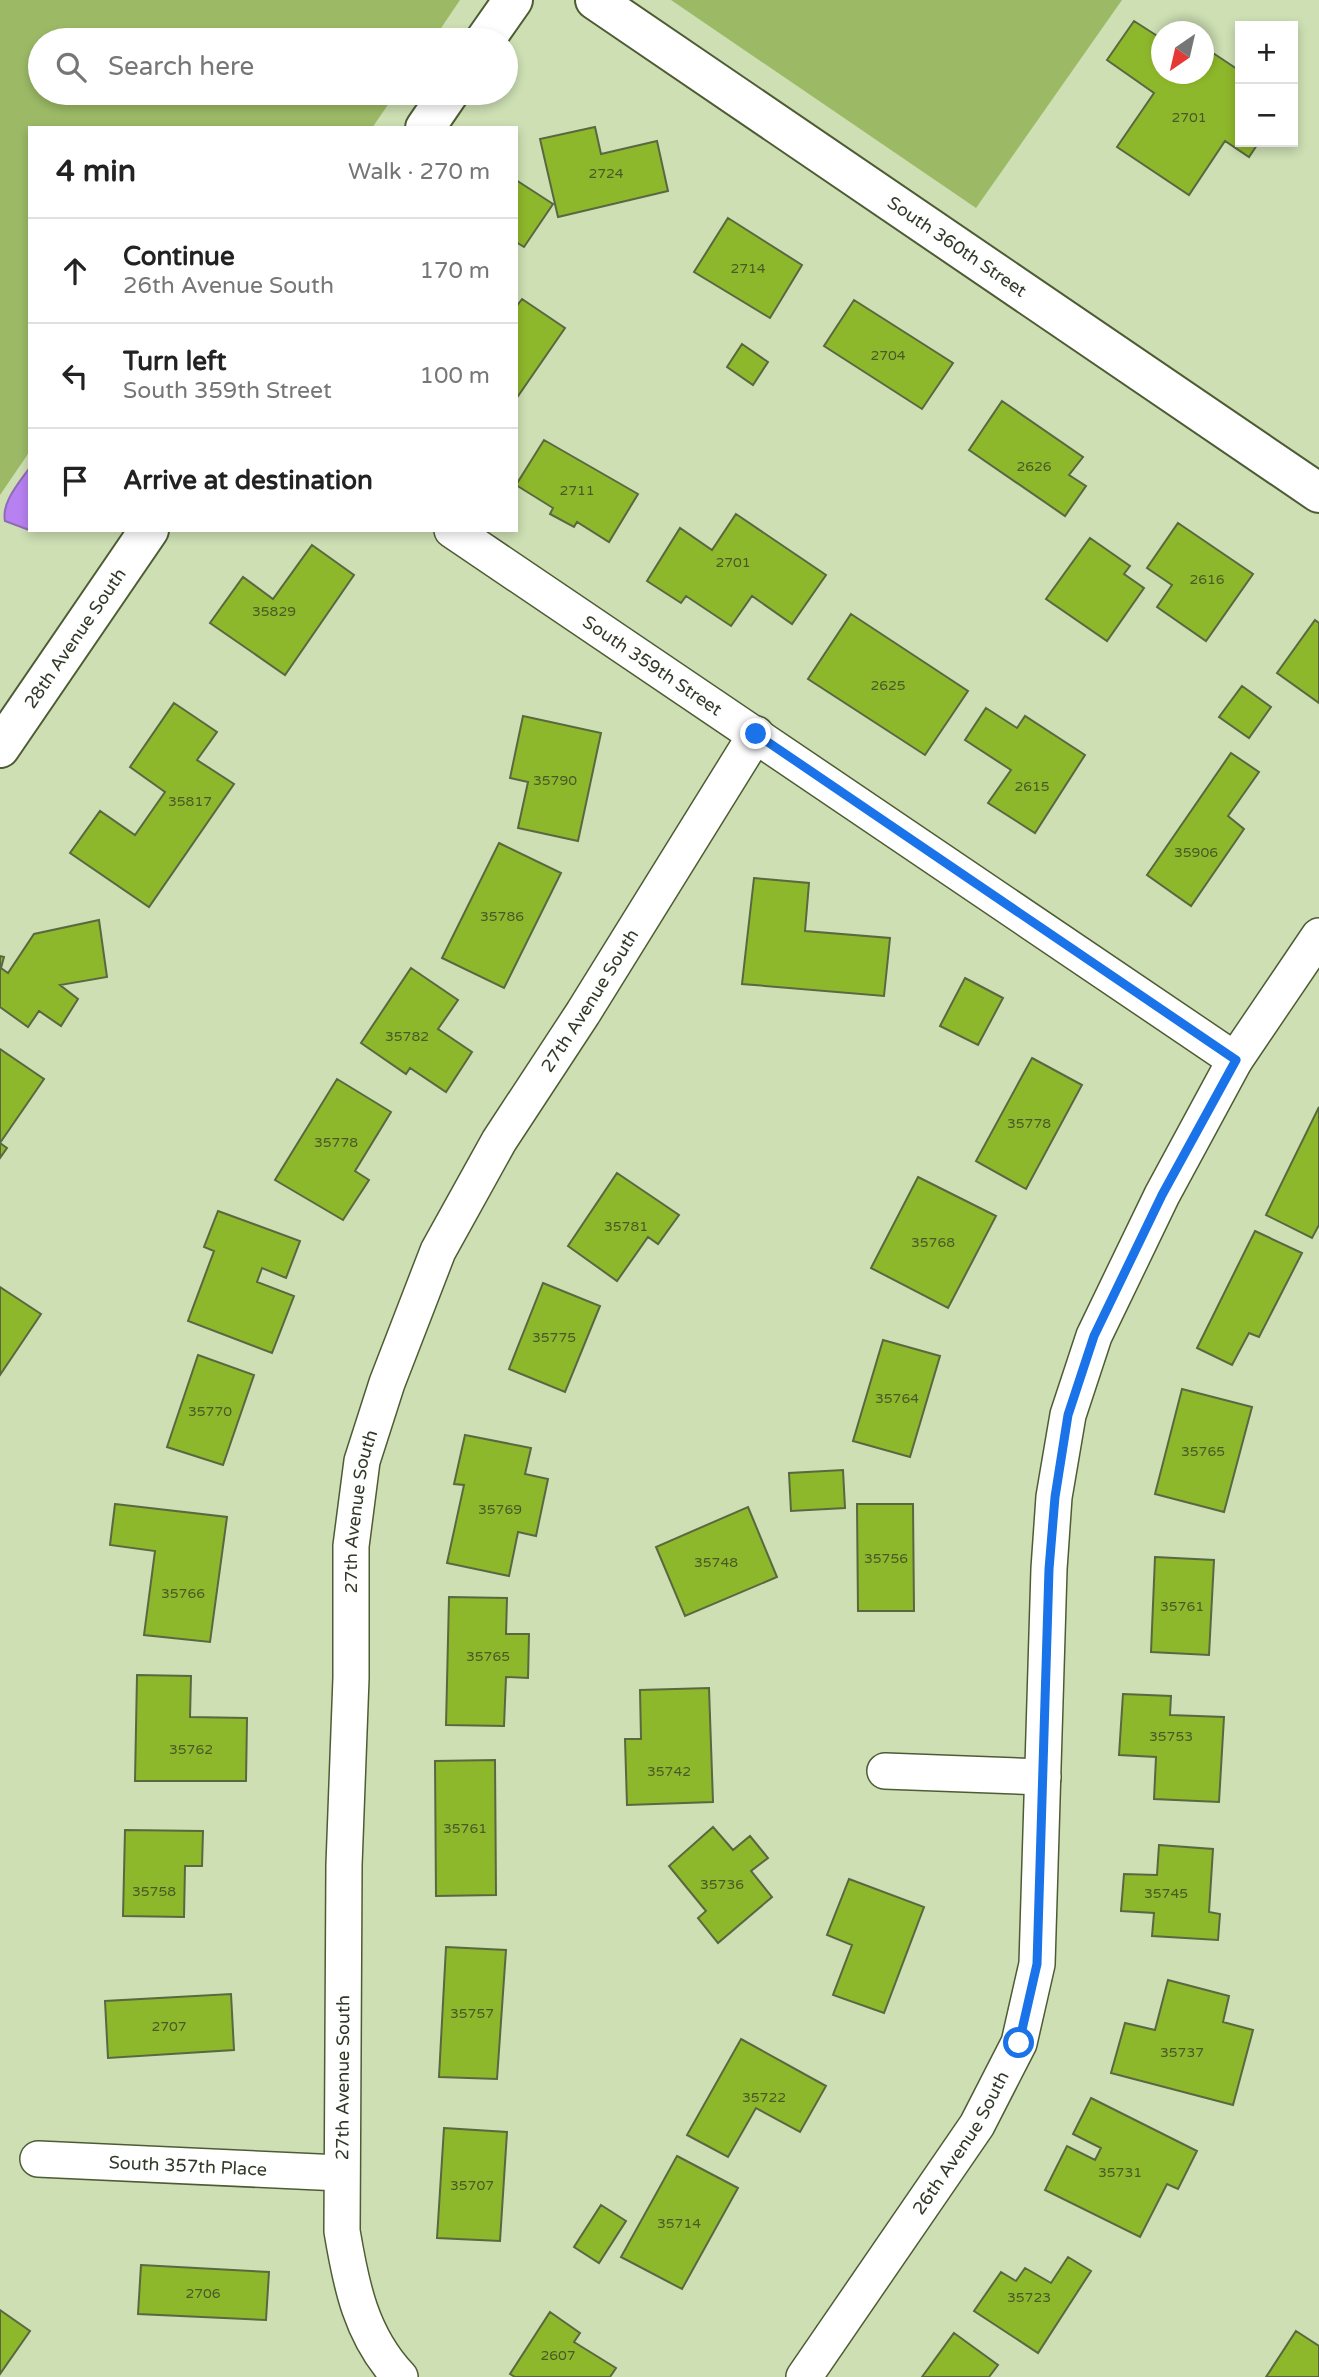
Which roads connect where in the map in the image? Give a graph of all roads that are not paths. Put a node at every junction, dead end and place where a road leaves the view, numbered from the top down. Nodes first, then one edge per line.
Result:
1 (513, 0) edge
2 (595, 0) edge
3 (493, 28) edge
4 (441, 105) edge
5 (426, 126) edge
6 (1319, 493) edge
7 (148, 532) edge
8 (455, 532) edge
9 (756, 734) junction
10 (0, 748) edge
11 (1319, 936) edge
12 (1236, 1060) junction
13 (885, 1771) dead end
14 (1043, 1777) junction
15 (38, 2159) dead end
16 (340, 2173) junction
17 (400, 2377) edge
18 (804, 2377) edge

1 - 3 street
2 - 6 street, South 360th Street
4 - 5 street
7 - 10 street, 28th Avenue South
8 - 9 street, South 359th Street
9 - 12 street, South 359th Street
9 - 16 street, 27th Avenue South
11 - 12 street, 26th Avenue South
12 - 14 street, 26th Avenue South
13 - 14 street
14 - 18 street, 26th Avenue South
15 - 16 street, South 357th Place
16 - 17 street, 27th Avenue South

